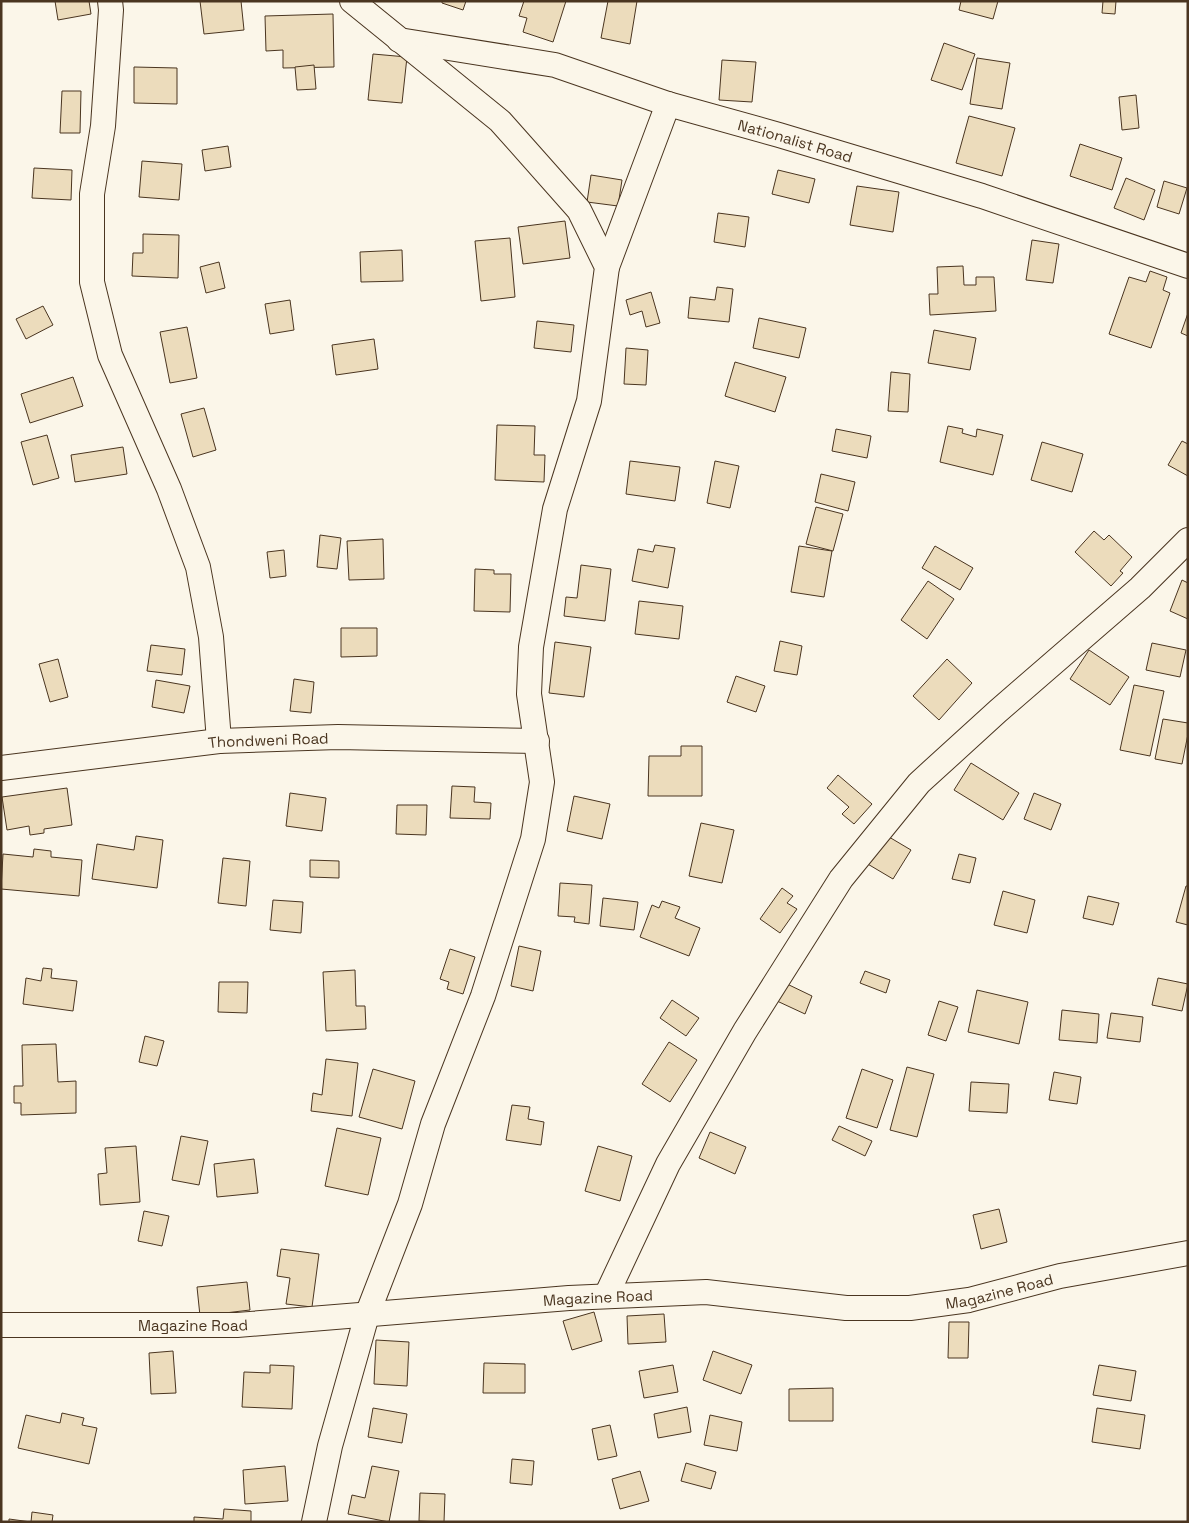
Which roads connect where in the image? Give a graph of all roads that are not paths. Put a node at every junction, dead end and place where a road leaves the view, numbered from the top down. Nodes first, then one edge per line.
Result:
1 (110, 1) edge
2 (352, 1) edge
3 (397, 39) junction
4 (668, 104) junction
5 (1188, 266) edge
6 (607, 267) junction
7 (1188, 540) edge
8 (219, 741) junction
9 (537, 741) junction
10 (1, 768) edge
11 (1188, 1253) edge
12 (606, 1296) junction
13 (367, 1315) junction
14 (1, 1325) edge
15 (314, 1522) edge

1 - 8 street
2 - 3 street
3 - 4 street, Nationalist Road
3 - 6 street
4 - 5 street, Nationalist Road
4 - 6 street
6 - 9 street
7 - 12 street
8 - 9 street, Thondweni Road
8 - 10 street, Thondweni Road
9 - 13 street
11 - 12 street, Magazine Road
12 - 13 street, Magazine Road
13 - 14 street, Magazine Road
13 - 15 street

